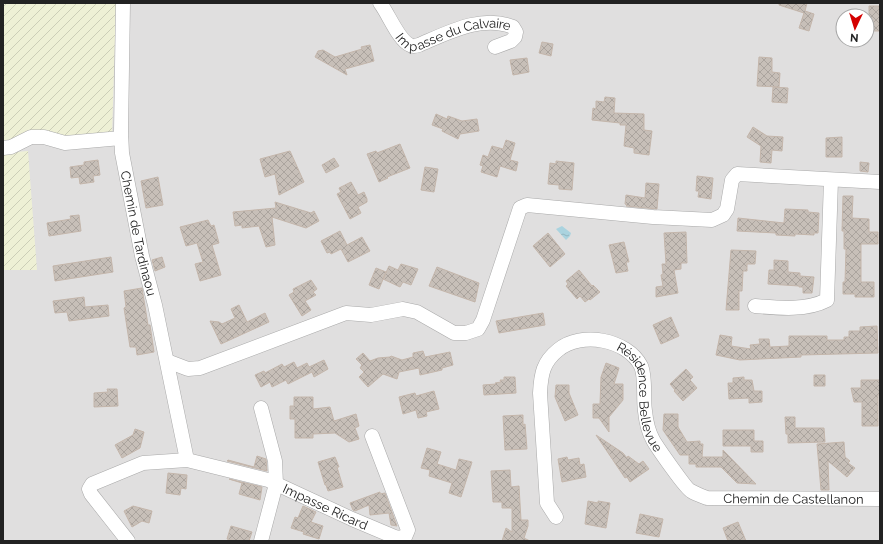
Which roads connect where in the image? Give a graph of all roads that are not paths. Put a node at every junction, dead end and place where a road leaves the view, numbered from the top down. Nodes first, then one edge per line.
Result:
1 (123, 3) edge
2 (380, 3) edge
3 (495, 47) dead end
4 (121, 138) junction
5 (3, 148) edge
6 (831, 180) junction
7 (880, 182) edge
8 (755, 306) dead end
9 (167, 361) junction
10 (261, 408) dead end
11 (372, 436) dead end
12 (187, 460) junction
13 (276, 484) junction
14 (707, 498) joint
15 (880, 499) edge
16 (556, 517) dead end
17 (128, 541) edge
18 (261, 541) edge

1 - 4 street, Chemin de Tardinaou
2 - 3 street, Impasse du Calvaire
4 - 5 street
4 - 9 street, Chemin de Tardinaou
6 - 7 street
6 - 8 street
6 - 9 street
9 - 12 street, Chemin de Tardinaou
10 - 13 street
11 - 13 street, Impasse Ricard
12 - 13 street, Impasse Ricard
12 - 17 street, Impasse Ricard
13 - 18 street
14 - 15 street, Chemin de Castellanon
14 - 16 street, Résidence Bellevue

